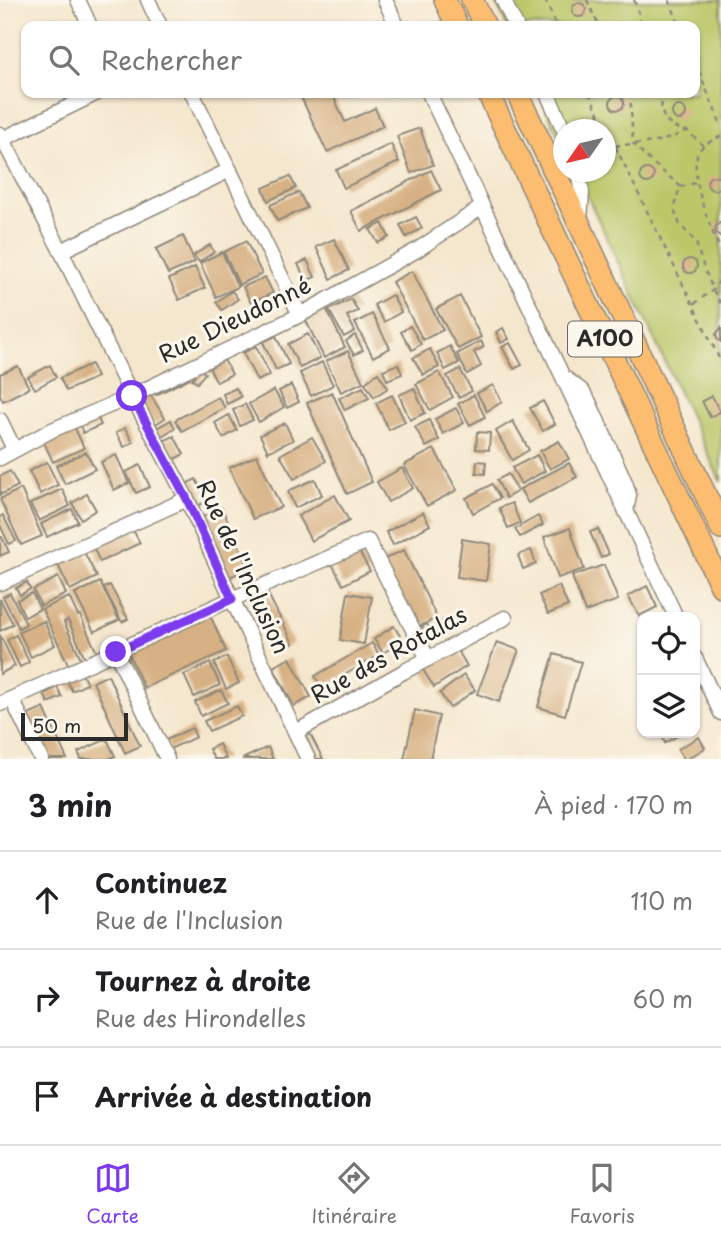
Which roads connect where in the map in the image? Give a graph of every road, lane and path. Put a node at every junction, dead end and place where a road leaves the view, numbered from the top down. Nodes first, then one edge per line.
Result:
1 (78, 0) edge
2 (148, 0) edge
3 (385, 0) edge
4 (445, 0) edge
5 (472, 0) edge
6 (503, 0) edge
7 (545, 0) edge
8 (587, 0) edge
9 (634, 0) edge
10 (669, 0) edge
11 (88, 21) edge
12 (158, 21) edge
13 (395, 21) edge
14 (455, 21) edge
15 (482, 21) edge
16 (514, 21) edge
17 (555, 21) edge
18 (597, 21) edge
19 (640, 21) edge
20 (678, 21) edge
21 (700, 74) edge
22 (85, 98) edge
23 (194, 98) edge
24 (431, 98) edge
25 (490, 98) edge
26 (519, 98) edge
27 (549, 98) edge
28 (591, 98) edge
29 (630, 98) edge
30 (662, 98) edge
31 (559, 119) edge
32 (602, 119) edge
33 (721, 125) edge
34 (688, 131) junction
35 (721, 136) edge
36 (1, 137) edge
37 (633, 143) junction
38 (616, 146) edge
39 (704, 146) junction
40 (616, 148) edge
41 (230, 170) junction
42 (580, 182) edge
43 (698, 182) junction
44 (681, 187) junction
45 (482, 207) junction
46 (579, 223) junction
47 (721, 250) edge
48 (61, 251) junction
49 (721, 278) edge
50 (713, 290) junction
51 (721, 304) edge
52 (693, 305) junction
53 (300, 315) junction
54 (721, 362) edge
55 (132, 396) junction
56 (0, 420) edge
57 (14, 449) junction
58 (0, 458) edge
59 (187, 499) junction
60 (721, 528) edge
61 (0, 583) edge
62 (721, 586) edge
63 (232, 599) junction
64 (674, 612) edge
65 (505, 618) dead end
66 (116, 652) junction
67 (428, 659) junction
68 (700, 669) edge
69 (6, 701) edge
70 (721, 713) edge
71 (296, 732) junction
72 (41, 759) edge
73 (167, 759) edge
74 (308, 759) edge

1 - 11 street
2 - 12 street
3 - 13 street
4 - 14 highway
5 - 15 highway
6 - 16 street
7 - 17 path
8 - 18 path
9 - 19 path
10 - 20 path
21 - 33 path
22 - 36 street
23 - 41 street
24 - 45 street
25 - 62 highway, A100
26 - 46 highway, A100
27 - 31 street
28 - 32 path
29 - 37 path
30 - 34 path
34 - 37 path
34 - 39 path
35 - 39 path
36 - 48 street, Rue de l'Inclusion
37 - 38 path
37 - 44 path
39 - 43 path
40 - 52 path
41 - 48 street
41 - 53 street
42 - 46 street
43 - 44 path
43 - 47 path
44 - 50 path
45 - 53 street, Rue Dieudonné
45 - 64 street
46 - 60 highway, A100
48 - 55 street, Rue de l'Inclusion
49 - 50 path
50 - 51 path
50 - 52 path
52 - 54 path
53 - 55 street, Rue Dieudonné
55 - 57 street, Rue Dieudonné
55 - 59 street, Rue de l'Inclusion
56 - 57 street
57 - 58 street, Rue Dieudonné
59 - 61 street
59 - 63 street, Rue de l'Inclusion
63 - 66 street
63 - 67 street
63 - 71 street, Rue de l'Inclusion
65 - 67 street, Rue des Rotalas
66 - 69 street
66 - 73 street
67 - 71 street, Rue des Rotalas
68 - 70 street
69 - 72 street
71 - 74 street, Rue de l'Inclusion

